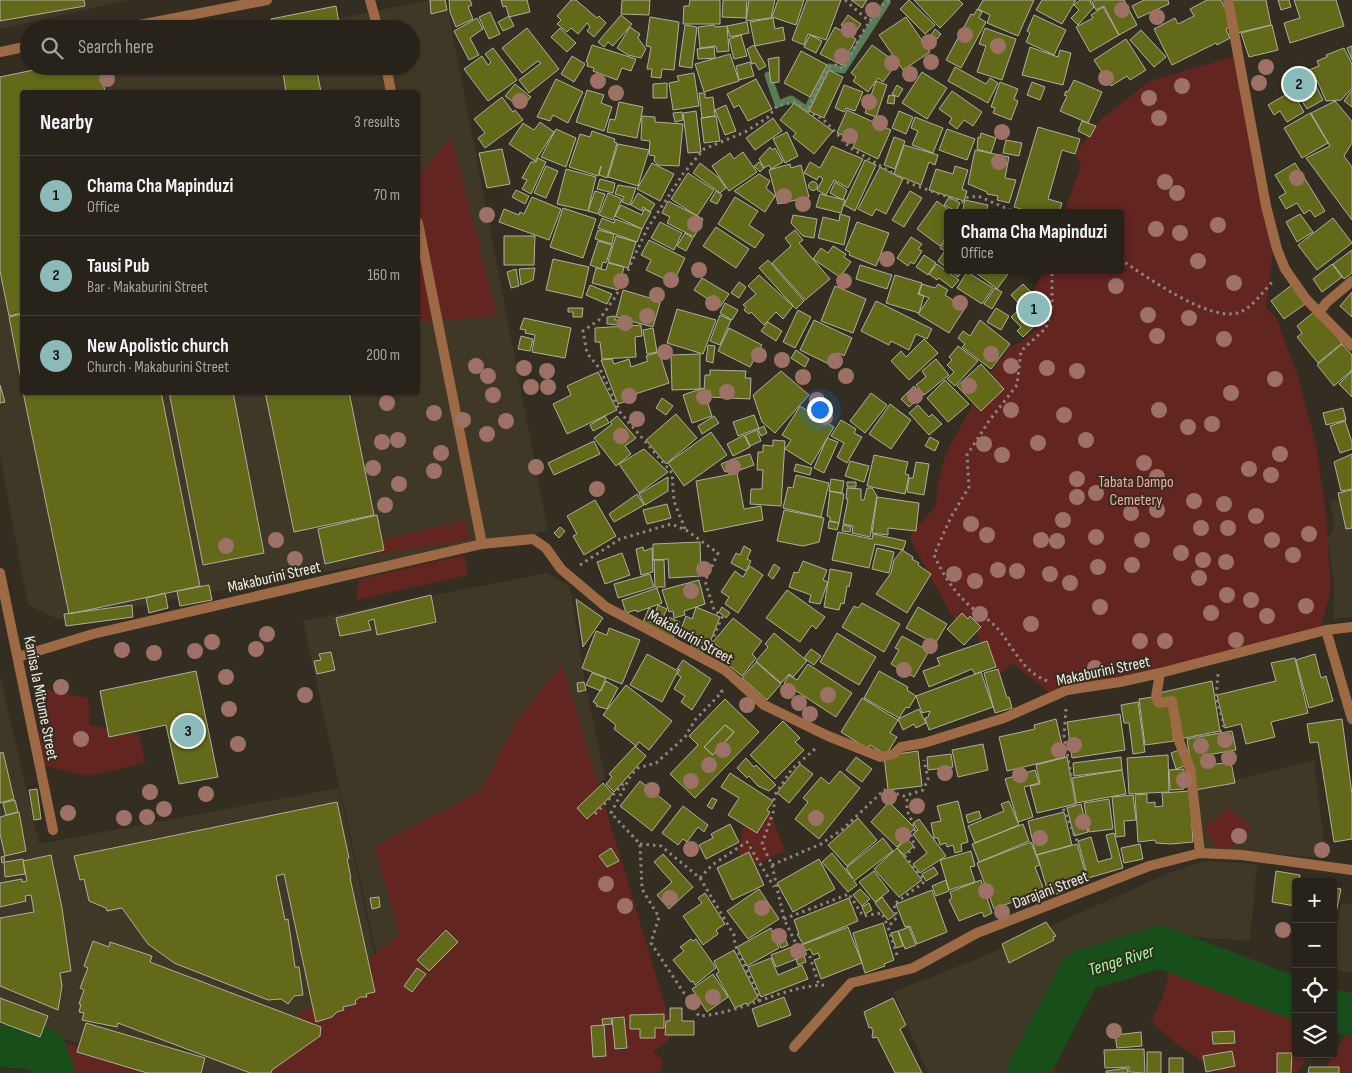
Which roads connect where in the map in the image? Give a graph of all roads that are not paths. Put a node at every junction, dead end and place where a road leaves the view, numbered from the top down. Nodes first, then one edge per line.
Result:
1 (267, 0) edge
2 (370, 0) edge
3 (1228, 0) edge
4 (165, 20) edge
5 (376, 20) edge
6 (20, 48) edge
7 (0, 52) edge
8 (388, 75) edge
9 (391, 90) edge
10 (420, 233) edge
11 (1352, 280) edge
12 (1319, 313) junction
13 (1352, 346) edge
14 (482, 544) junction
15 (0, 573) edge
16 (1352, 627) edge
17 (1326, 630) junction
18 (18, 656) junction
19 (1160, 673) junction
20 (1352, 719) edge
21 (53, 830) dead end
22 (1200, 853) junction
23 (1352, 870) edge
24 (794, 1046) dead end

1 - 4 street
2 - 5 street
3 - 12 street
6 - 7 street
8 - 9 street
10 - 14 street
11 - 12 street
12 - 13 street
14 - 18 street, Makaburini Street
14 - 19 street, Makaburini Street
15 - 18 street, Kanisa la Mitume Street
16 - 17 street, Makaburini Street
17 - 19 street, Makaburini Street
17 - 20 street
18 - 21 street, Kanisa la Mitume Street
19 - 22 street
22 - 23 street, Darajani Street
22 - 24 street, Darajani Street

